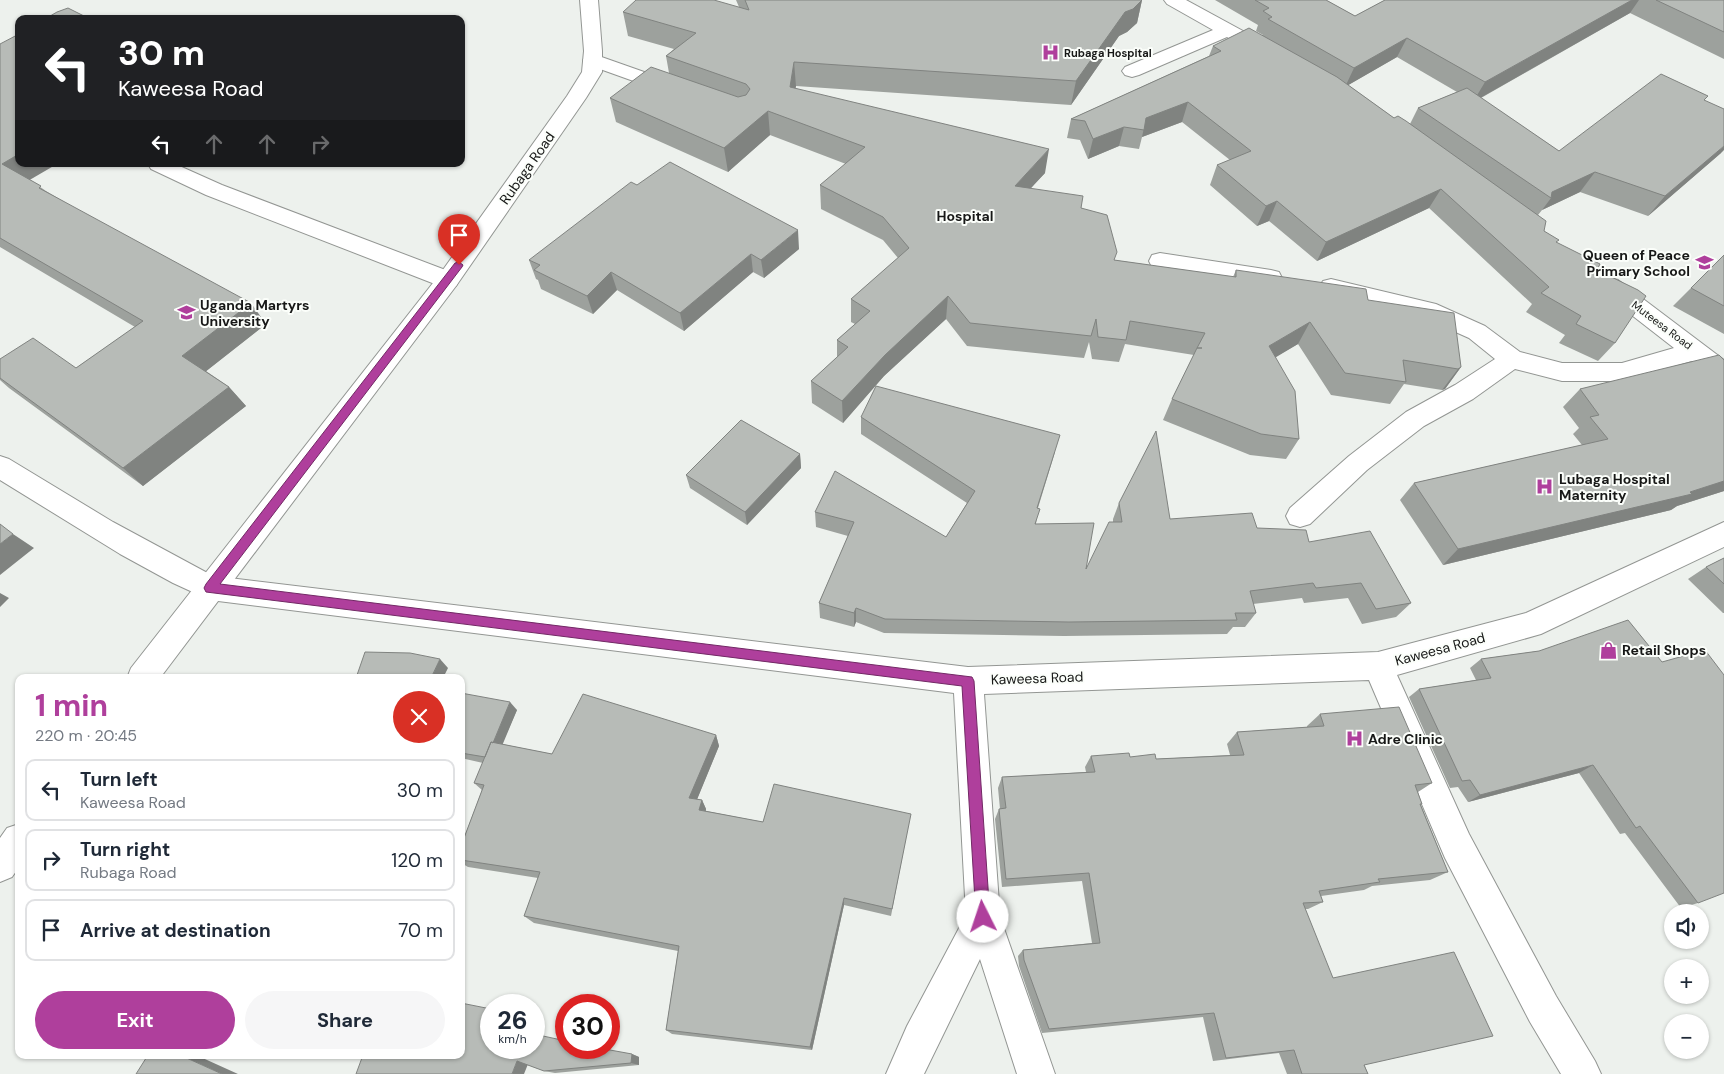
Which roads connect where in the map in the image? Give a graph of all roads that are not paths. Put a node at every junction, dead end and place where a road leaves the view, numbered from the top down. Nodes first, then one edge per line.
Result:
1 (589, 0) edge
2 (1173, 0) edge
3 (1228, 30) junction
4 (593, 60) junction
5 (1287, 62) edge
6 (1132, 71) dead end
7 (695, 96) edge
8 (164, 167) edge
9 (1160, 261) dead end
10 (1591, 271) edge
11 (448, 280) junction
12 (1696, 351) junction
13 (1512, 359) junction
14 (1724, 372) edge
15 (0, 467) edge
16 (1300, 516) dead end
17 (1724, 534) edge
18 (210, 588) junction
19 (1378, 666) junction
20 (145, 674) edge
21 (968, 681) junction
22 (15, 845) edge
23 (0, 865) edge
24 (983, 917) junction
25 (905, 1074) edge
26 (1036, 1074) edge
27 (1582, 1074) edge

1 - 4 street, Rubaga Road
2 - 3 street
3 - 5 street
3 - 6 street
4 - 7 street
4 - 11 street, Rubaga Road
8 - 11 street
9 - 13 street
10 - 12 street, Muteesa Road
11 - 18 street, Rubaga Road
12 - 13 street
12 - 14 street, Muteesa Road
13 - 16 street
15 - 18 street, Kaweesa Road
17 - 19 street, Kaweesa Road
18 - 20 street, Rubaga Road
18 - 21 street, Kaweesa Road
19 - 21 street, Kaweesa Road
19 - 27 street
21 - 24 street
22 - 23 street
24 - 25 street
24 - 26 street

